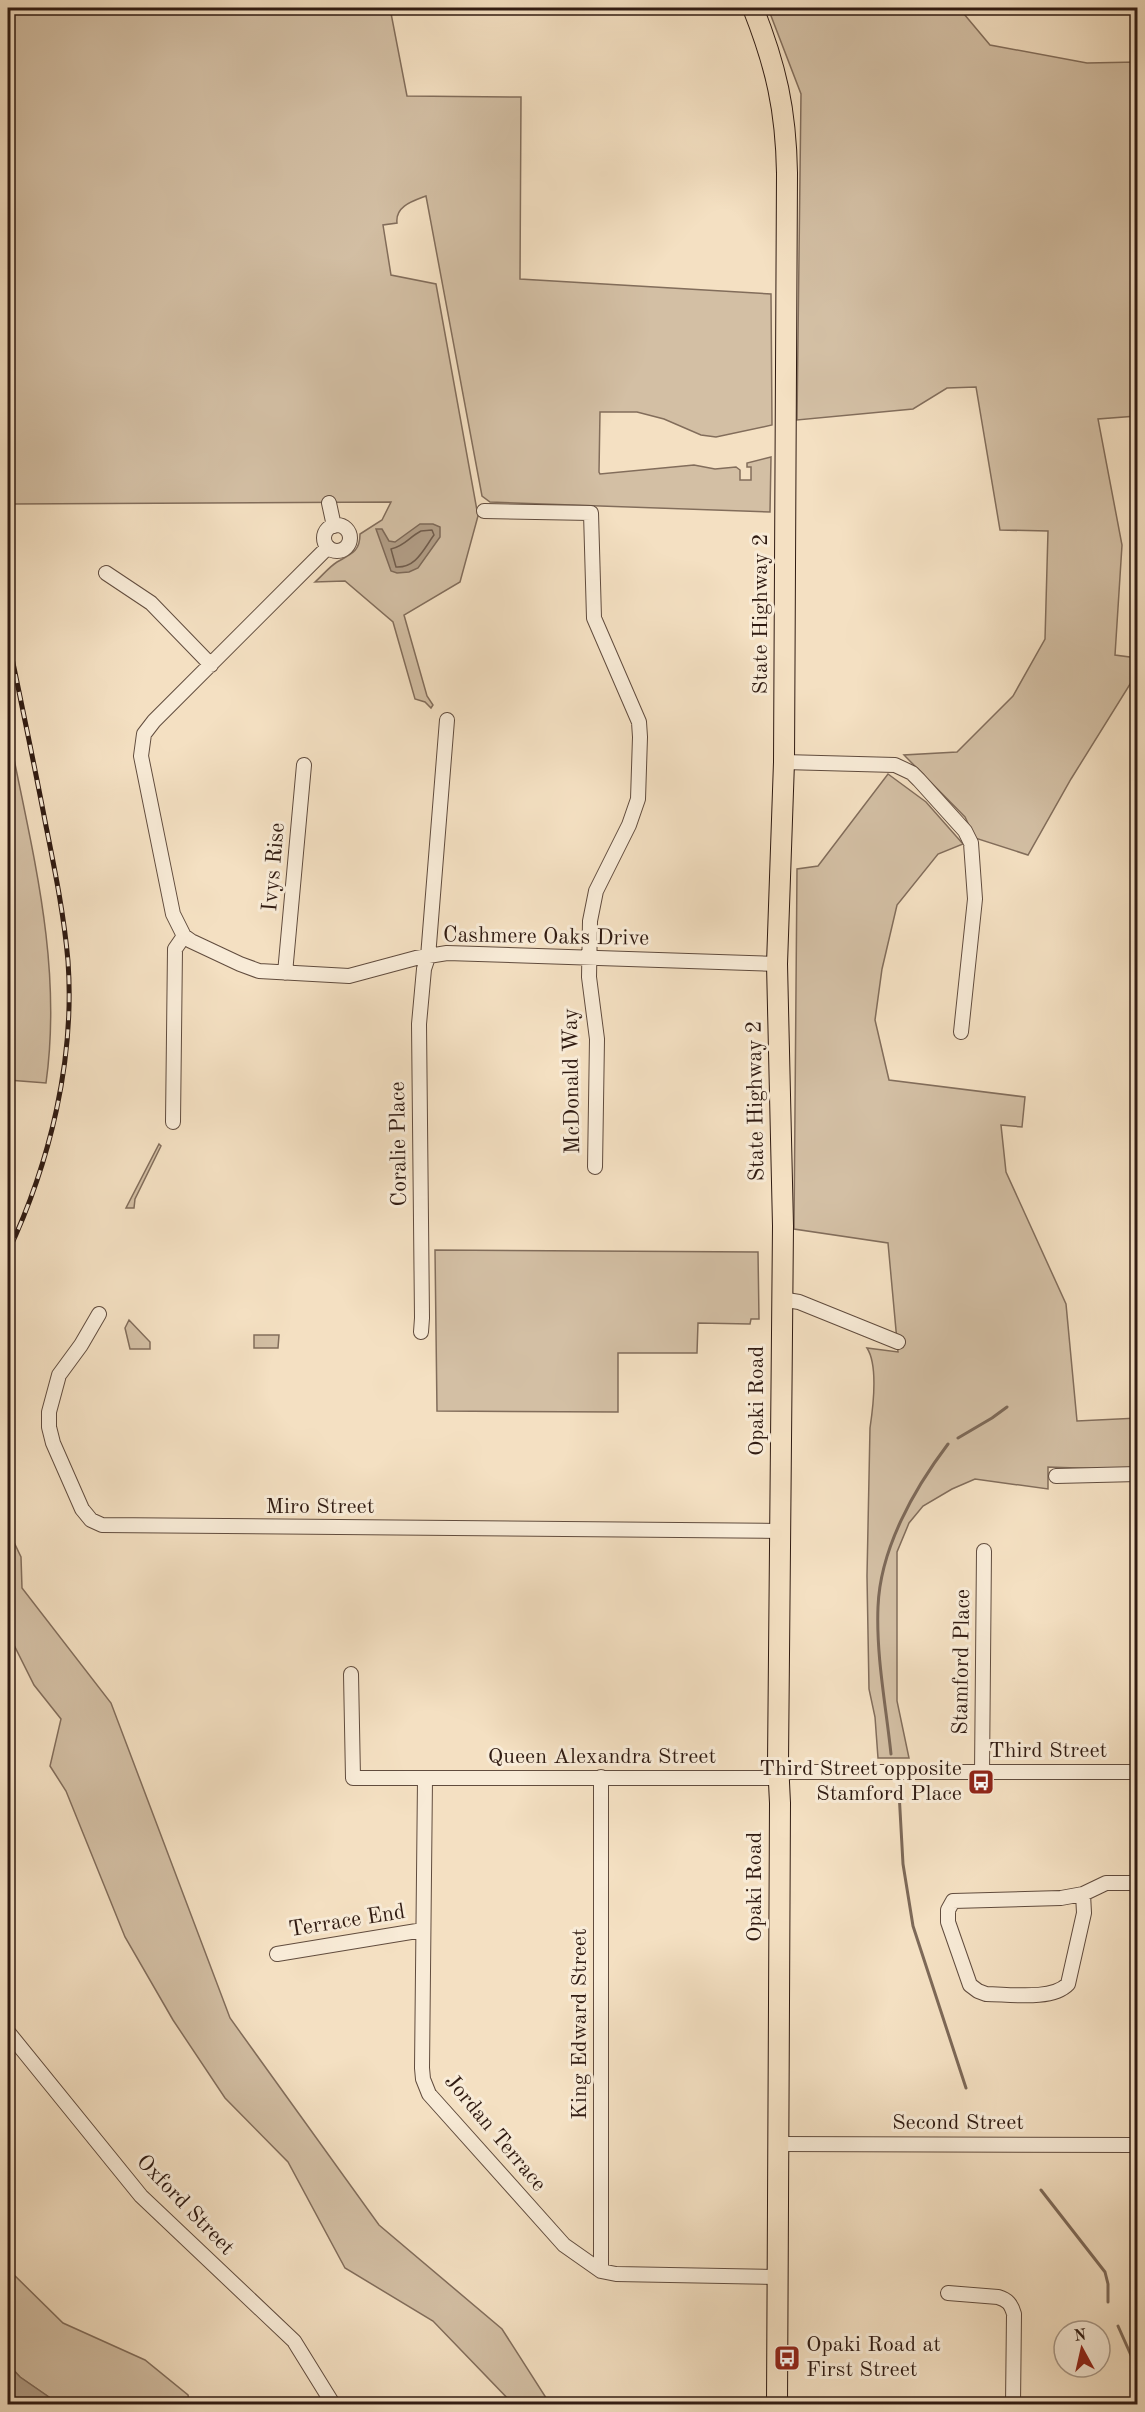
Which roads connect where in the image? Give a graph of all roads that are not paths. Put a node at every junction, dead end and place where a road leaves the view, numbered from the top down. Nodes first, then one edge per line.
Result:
1 (753, 8) edge
2 (329, 503) dead end
3 (484, 511) dead end
4 (334, 526) junction
5 (328, 547) junction
6 (106, 573) dead end
7 (211, 665) junction
8 (447, 720) dead end
9 (784, 762) junction
10 (304, 765) dead end
11 (184, 936) junction
12 (428, 957) junction
13 (589, 958) junction
14 (777, 964) junction
15 (285, 973) junction
16 (961, 1032) dead end
17 (173, 1122) dead end
18 (595, 1167) dead end
19 (783, 1226) joint
20 (781, 1299) junction
21 (99, 1314) dead end
22 (421, 1332) dead end
23 (898, 1342) dead end
24 (1137, 1474) edge
25 (1056, 1476) dead end
26 (780, 1530) junction
27 (984, 1551) dead end
28 (351, 1674) dead end
29 (1137, 1772) edge
30 (982, 1773) junction
31 (779, 1775) junction
32 (601, 1777) junction
33 (425, 1779) junction
34 (1137, 1883) edge
35 (1083, 1894) junction
36 (423, 1930) junction
37 (278, 1953) dead end
38 (8, 2032) edge
39 (779, 2144) junction
40 (1137, 2145) edge
41 (601, 2271) junction
42 (777, 2277) junction
43 (948, 2293) dead end
44 (333, 2404) edge
45 (777, 2404) edge
46 (1013, 2404) edge

1 - 9 highway, State Highway 2
2 - 4 street
3 - 13 street, McDonald Way
4 - 5 street
4 - 5 street
5 - 7 street
6 - 7 street
7 - 11 street
8 - 12 street, Coralie Place
9 - 14 highway, State Highway 2
9 - 16 street
10 - 15 street, Ivys Rise
11 - 15 street, Cashmere Oaks Drive
11 - 17 street
12 - 13 street, Cashmere Oaks Drive
12 - 15 street, Cashmere Oaks Drive
12 - 22 street, Coralie Place
13 - 14 street, Cashmere Oaks Drive
13 - 18 street, McDonald Way
14 - 19 highway, State Highway 2
19 - 20 highway, Opaki Road
20 - 23 street
20 - 26 highway, Opaki Road
21 - 26 street, Miro Street
24 - 25 street
26 - 31 highway, Opaki Road
27 - 30 street, Stamford Place
28 - 33 street, Queen Alexandra Street
29 - 30 street, Third Street
30 - 31 street, Third Street
31 - 32 street, Queen Alexandra Street
31 - 39 highway, Opaki Road
32 - 33 street, Queen Alexandra Street
32 - 41 street, King Edward Street
33 - 36 street, Jordan Terrace
34 - 35 street
35 - 35 street
36 - 37 street, Terrace End
36 - 41 street, Jordan Terrace
38 - 44 street, Oxford Street
39 - 40 street, Second Street
39 - 42 highway, Opaki Road
41 - 42 street, Jordan Terrace
42 - 45 highway, Opaki Road
43 - 46 street

